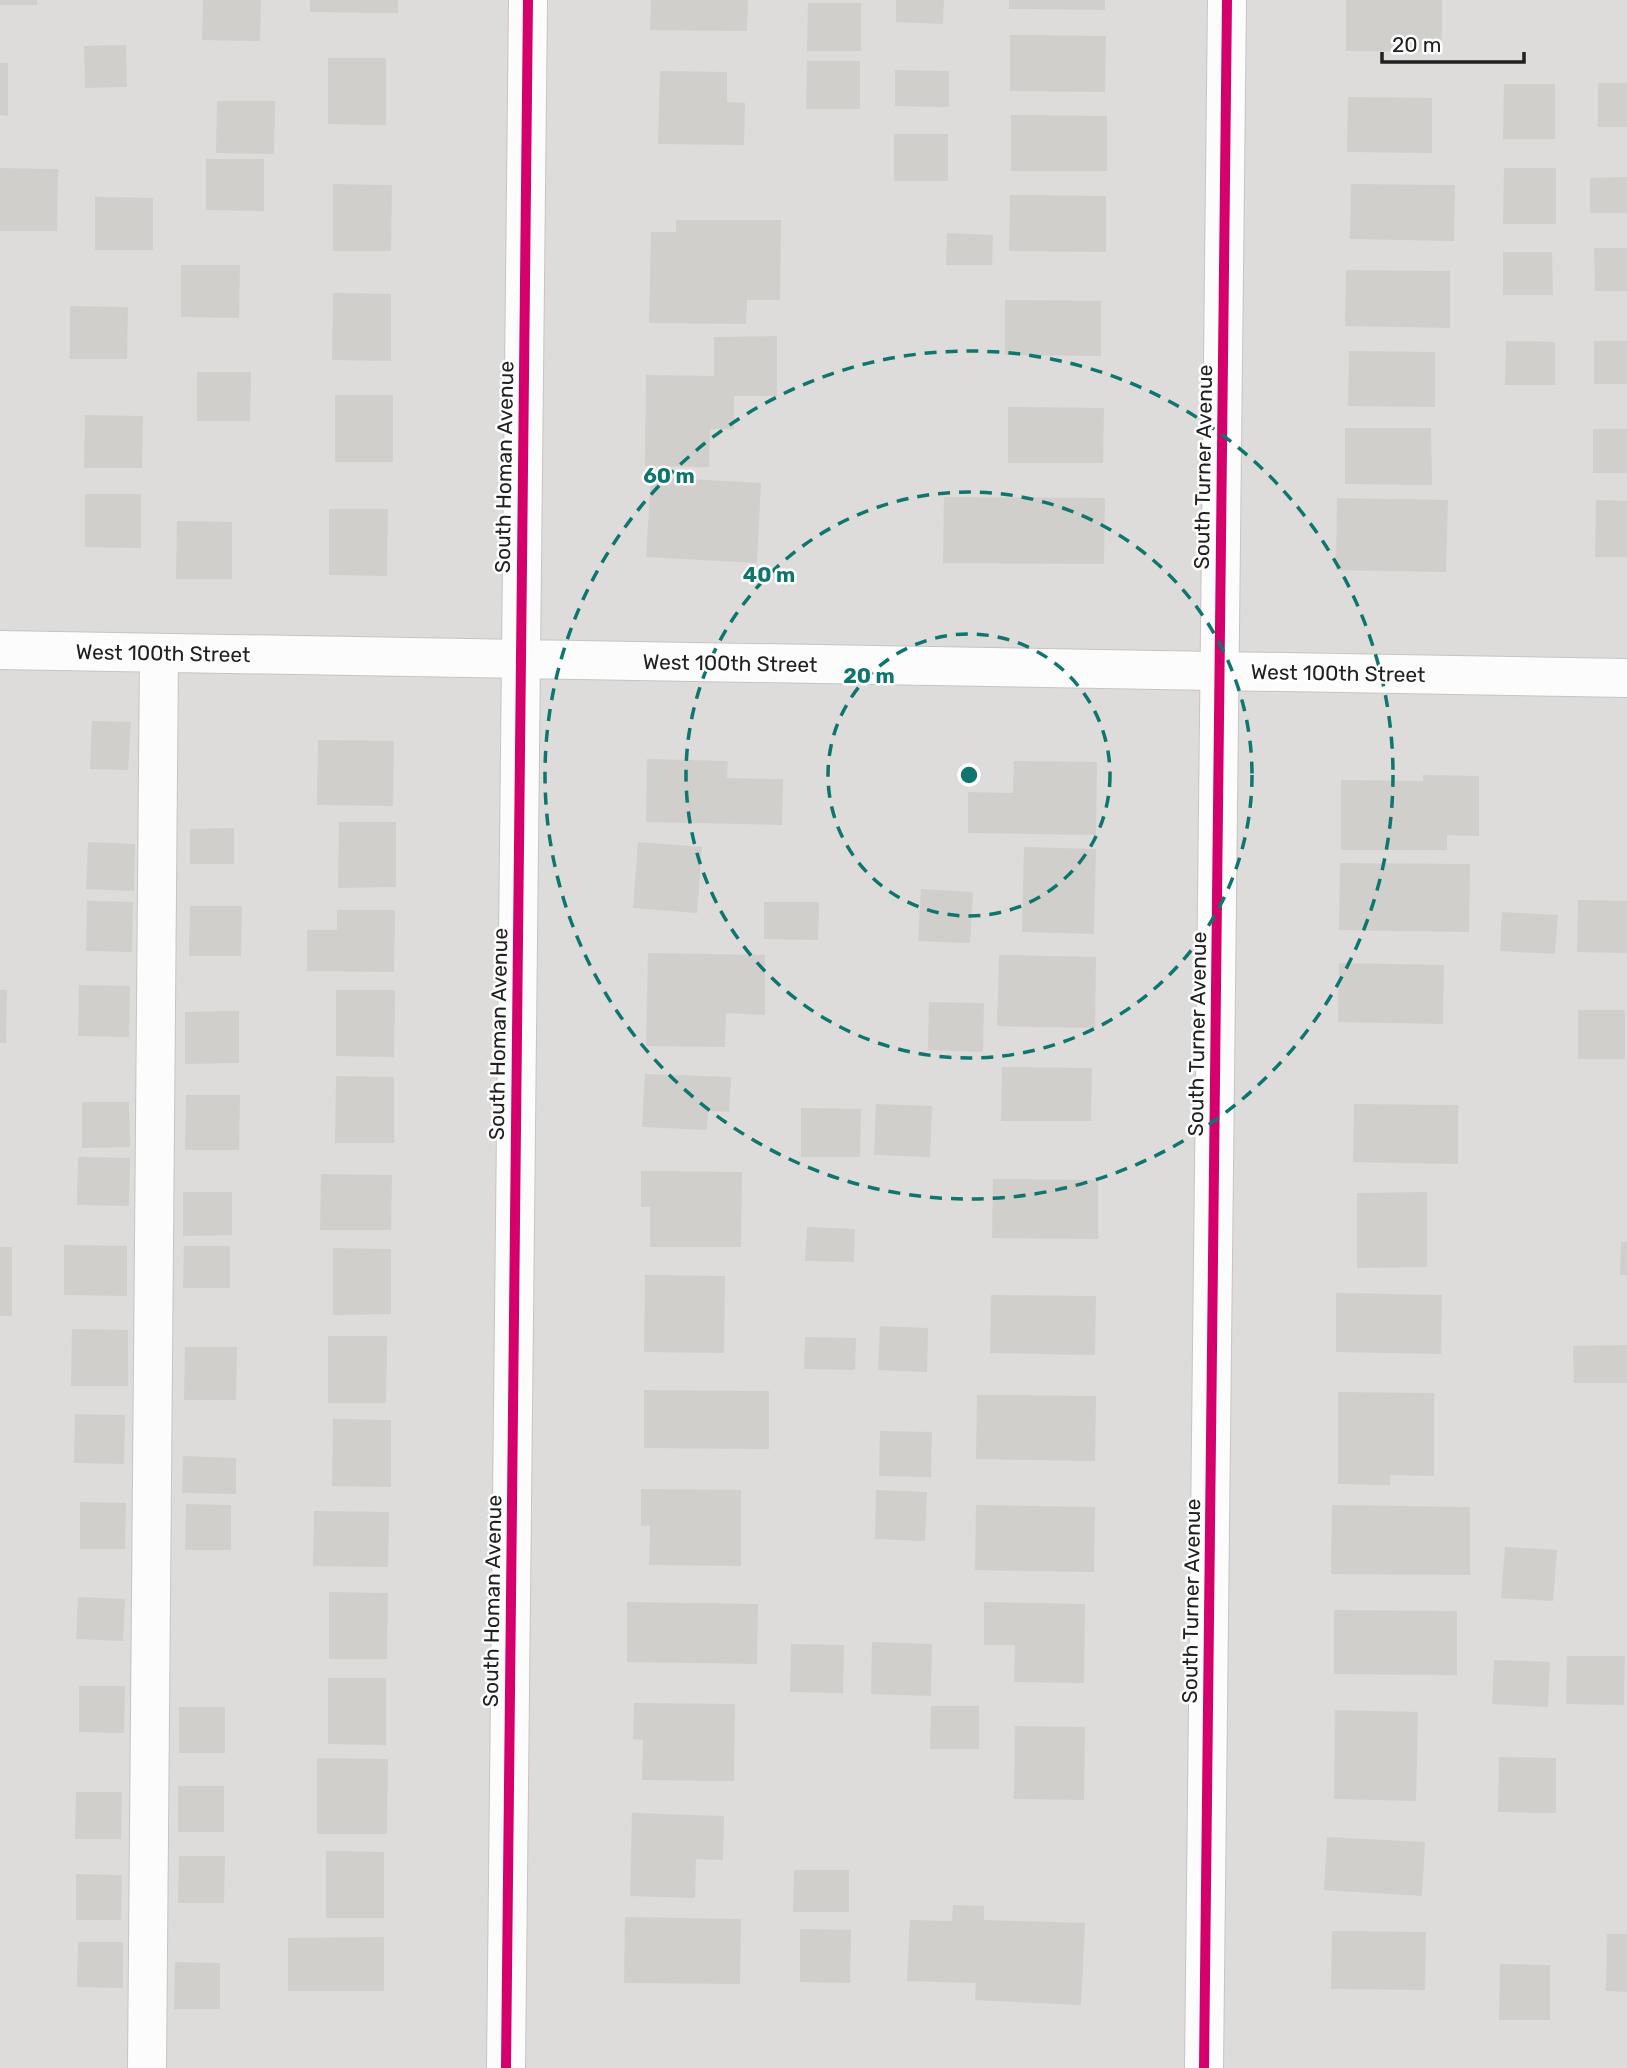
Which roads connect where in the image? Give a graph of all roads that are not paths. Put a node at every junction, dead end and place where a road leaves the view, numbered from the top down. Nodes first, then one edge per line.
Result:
1 (528, 0) edge
2 (1227, 0) edge
3 (0, 650) edge
4 (159, 653) junction
5 (522, 659) junction
6 (1220, 671) junction
7 (1627, 678) edge
8 (147, 2068) edge
9 (506, 2068) edge
10 (1204, 2068) edge

1 - 5 street, South Homan Avenue
2 - 6 street, South Turner Avenue
3 - 4 street, West 100th Street
4 - 5 street, West 100th Street
4 - 8 street
5 - 6 street, West 100th Street
5 - 9 street, South Homan Avenue
6 - 7 street, West 100th Street
6 - 10 street, South Turner Avenue

